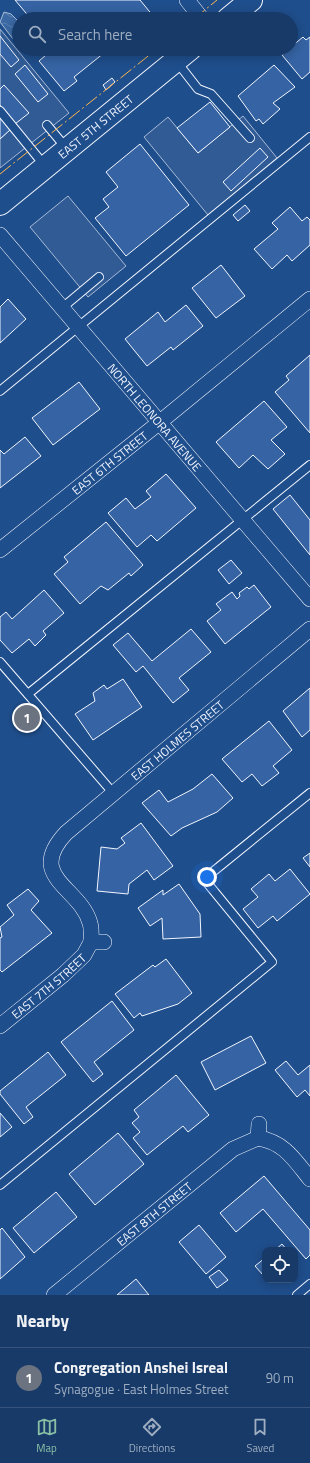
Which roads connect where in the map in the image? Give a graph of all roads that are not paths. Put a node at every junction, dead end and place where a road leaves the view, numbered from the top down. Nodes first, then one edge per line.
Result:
1 (187, 0) edge
2 (251, 0) edge
3 (196, 12) edge
4 (236, 12) edge
5 (182, 56) edge
6 (183, 56) edge
7 (0, 111) edge
8 (47, 124) dead end
9 (310, 137) edge
10 (250, 138) dead end
11 (67, 149) junction
12 (46, 166) junction
13 (0, 204) edge
14 (0, 235) edge
15 (100, 277) dead end
16 (310, 299) edge
17 (62, 308) junction
18 (78, 326) junction
19 (0, 391) edge
20 (160, 422) junction
21 (310, 465) edge
22 (243, 520) junction
23 (0, 550) edge
24 (310, 599) edge
25 (310, 629) edge
26 (0, 662) edge
27 (28, 694) junction
28 (310, 793) edge
29 (114, 794) junction
30 (97, 942) joint
31 (0, 1026) edge
32 (310, 1178) edge
33 (0, 1185) edge
34 (310, 1284) edge
35 (54, 1295) edge
36 (297, 1295) edge

1 - 3 street
2 - 4 street
5 - 11 street, EAST 5TH STREET
6 - 10 lane
7 - 12 lane
8 - 11 lane
9 - 18 lane
11 - 12 street, EAST 5TH STREET
12 - 13 street, EAST 5TH STREET
14 - 17 street, NORTH LEONORA AVENUE
15 - 17 lane
16 - 20 street, EAST 6TH STREET
17 - 18 street, NORTH LEONORA AVENUE
18 - 19 lane
18 - 20 street, NORTH LEONORA AVENUE
20 - 22 street, NORTH LEONORA AVENUE
20 - 23 street, EAST 6TH STREET
21 - 22 lane
22 - 24 street, NORTH LEONORA AVENUE
22 - 27 lane
25 - 29 street, EAST HOLMES STREET
26 - 27 lane
27 - 29 lane
28 - 33 lane
29 - 30 street, EAST HOLMES STREET
30 - 31 street, EAST 7TH STREET
32 - 35 street, EAST 8TH STREET
34 - 36 lane

